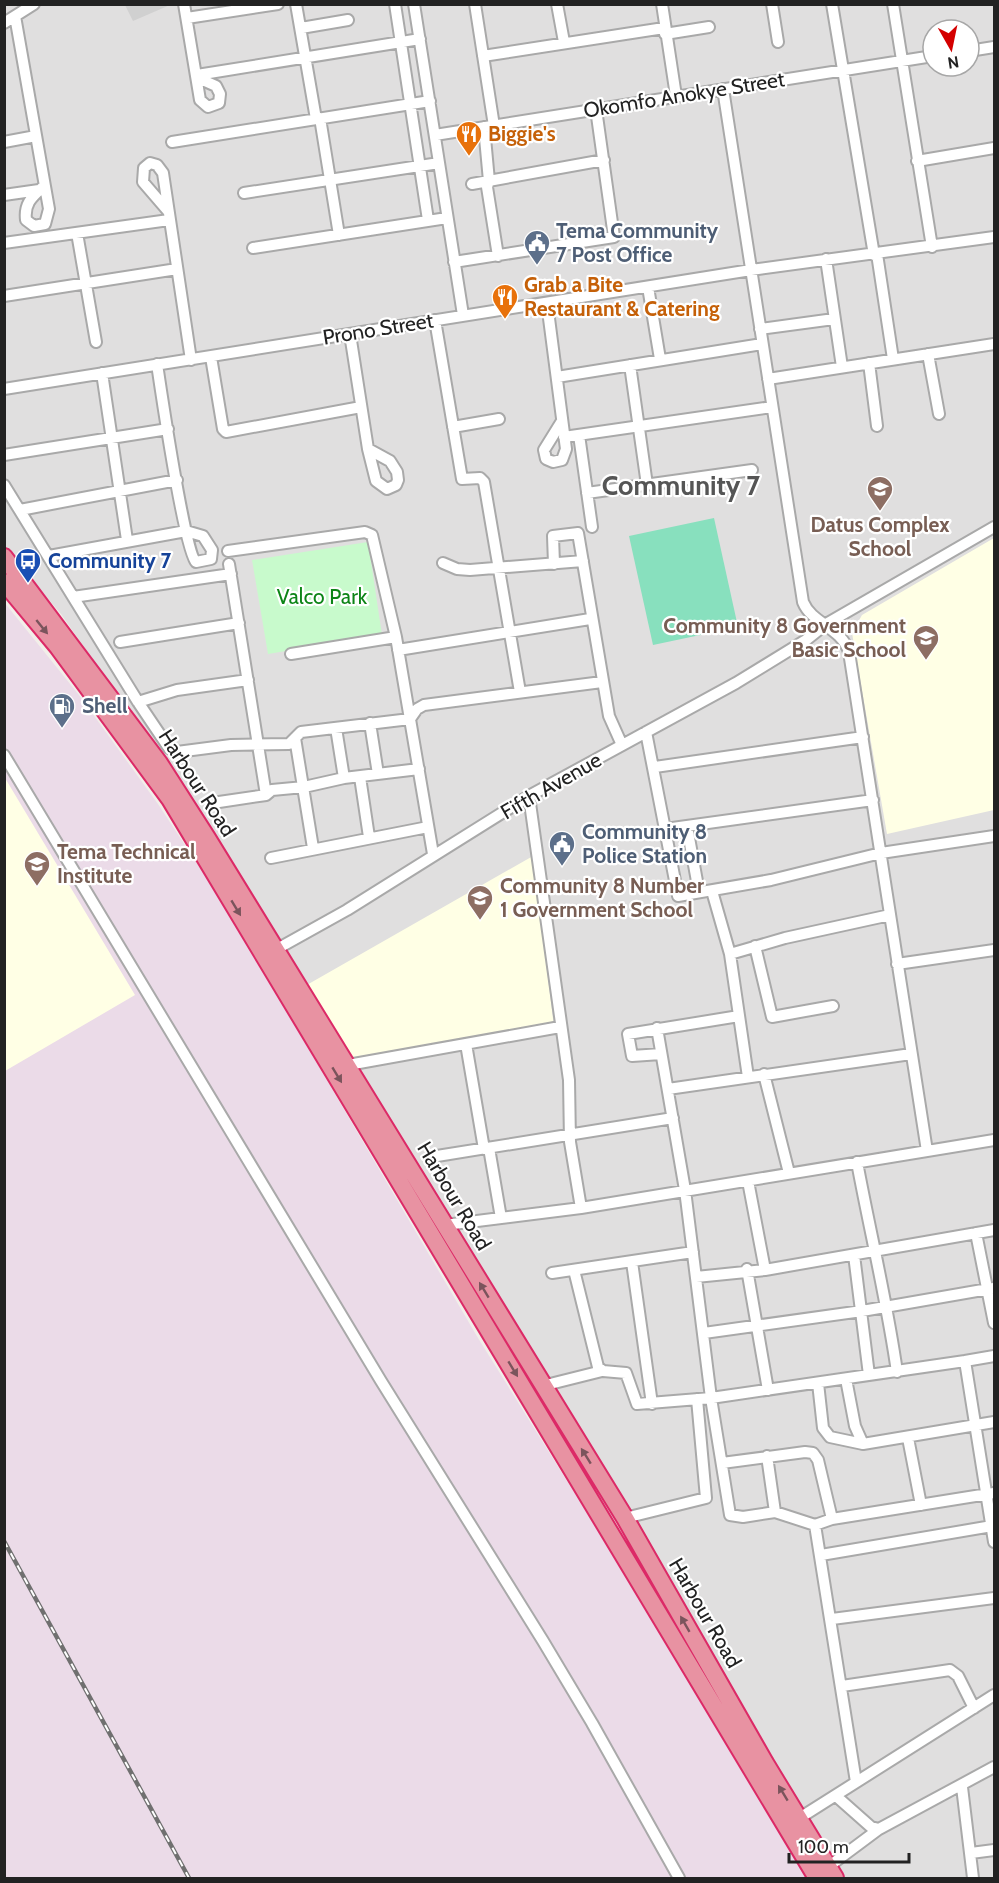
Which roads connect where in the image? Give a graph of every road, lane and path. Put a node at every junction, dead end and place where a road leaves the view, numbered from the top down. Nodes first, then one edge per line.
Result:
1 (34, 4) edge
2 (184, 4) edge
3 (278, 4) edge
4 (296, 4) edge
5 (394, 4) edge
6 (414, 4) edge
7 (475, 4) edge
8 (557, 4) edge
9 (662, 4) edge
10 (772, 4) edge
11 (832, 4) edge
12 (893, 4) edge
13 (15, 16) junction
14 (187, 18) junction
15 (348, 20) dead end
16 (4, 23) edge
17 (708, 27) dead end
18 (301, 28) junction
19 (665, 31) junction
20 (420, 39) junction
21 (400, 42) junction
22 (564, 42) junction
23 (778, 42) dead end
24 (483, 56) junction
25 (306, 58) junction
26 (921, 59) edge
27 (903, 61) junction
28 (842, 70) junction
29 (723, 89) junction
30 (676, 96) junction
31 (430, 101) junction
32 (410, 104) junction
33 (596, 109) junction
34 (318, 118) junction
35 (489, 127) junction
36 (435, 135) junction
37 (36, 136) junction
38 (4, 142) edge
39 (172, 142) dead end
40 (994, 148) edge
41 (604, 160) junction
42 (917, 161) junction
43 (439, 164) junction
44 (420, 166) junction
45 (330, 180) junction
46 (489, 181) junction
47 (472, 184) dead end
48 (244, 193) dead end
49 (4, 195) edge
50 (447, 218) junction
51 (428, 220) junction
52 (77, 233) junction
53 (339, 235) junction
54 (994, 237) edge
55 (4, 243) edge
56 (932, 247) junction
57 (252, 248) dead end
58 (875, 254) junction
59 (498, 256) junction
60 (826, 259) junction
61 (454, 262) junction
62 (177, 269) junction
63 (751, 270) junction
64 (86, 284) junction
65 (648, 287) junction
66 (4, 296) edge
67 (548, 303) junction
68 (463, 315) junction
69 (834, 319) junction
70 (435, 320) junction
71 (760, 329) junction
72 (350, 334) junction
73 (96, 342) dead end
74 (762, 344) junction
75 (994, 344) edge
76 (928, 354) junction
77 (211, 357) junction
78 (660, 359) junction
79 (893, 359) junction
80 (191, 360) junction
81 (869, 363) junction
82 (157, 364) junction
83 (630, 365) junction
84 (842, 367) junction
85 (102, 373) junction
86 (557, 377) junction
87 (768, 379) junction
88 (4, 389) edge
89 (362, 407) junction
90 (772, 407) junction
91 (939, 414) dead end
92 (500, 419) dead end
93 (562, 422) junction
94 (637, 426) junction
95 (877, 426) dead end
96 (453, 427) junction
97 (168, 429) junction
98 (579, 435) junction
99 (564, 437) junction
100 (112, 438) junction
101 (368, 448) dead end
102 (4, 455) edge
103 (752, 470) dead end
104 (177, 480) junction
105 (4, 485) edge
106 (647, 485) junction
107 (118, 489) junction
108 (587, 494) junction
109 (20, 510) junction
110 (592, 527) dead end
111 (994, 527) edge
112 (127, 540) junction
113 (228, 551) dead end
114 (49, 556) junction
115 (4, 557) edge
116 (583, 561) junction
117 (443, 562) dead end
118 (554, 564) junction
119 (499, 569) junction
120 (4, 582) edge
121 (73, 597) junction
122 (590, 619) junction
123 (239, 623) junction
124 (826, 624) junction
125 (508, 633) junction
126 (396, 637) junction
127 (120, 642) dead end
128 (398, 650) junction
129 (291, 654) dead end
130 (248, 680) junction
131 (602, 682) junction
132 (520, 692) junction
133 (138, 702) junction
134 (410, 719) junction
135 (370, 723) junction
136 (336, 728) junction
137 (646, 732) junction
138 (863, 737) junction
139 (295, 738) junction
140 (258, 745) junction
141 (622, 745) junction
142 (4, 755) edge
143 (655, 767) junction
144 (419, 769) junction
145 (378, 774) junction
146 (360, 777) junction
147 (344, 778) junction
148 (304, 788) junction
149 (266, 795) junction
150 (529, 796) junction
151 (873, 800) junction
152 (219, 802) dead end
153 (428, 827) junction
154 (687, 827) junction
155 (665, 829) junction
156 (994, 836) edge
157 (369, 837) junction
158 (313, 848) junction
159 (881, 853) junction
160 (433, 854) junction
161 (271, 858) dead end
162 (712, 891) junction
163 (699, 892) junction
164 (890, 915) junction
165 (755, 946) junction
166 (277, 949) junction
167 (994, 950) edge
168 (730, 954) junction
169 (897, 964) junction
170 (833, 1006) dead end
171 (739, 1016) junction
172 (560, 1027) junction
173 (657, 1029) junction
174 (466, 1044) junction
175 (661, 1054) junction
176 (911, 1054) junction
177 (348, 1065) junction
178 (764, 1074) junction
179 (748, 1077) junction
180 (668, 1089) junction
181 (673, 1118) junction
182 (570, 1135) junction
183 (994, 1140) edge
184 (486, 1148) junction
185 (927, 1151) junction
186 (437, 1156) dead end
187 (857, 1162) junction
188 (789, 1173) junction
189 (748, 1181) junction
190 (685, 1191) junction
191 (581, 1208) junction
192 (501, 1218) junction
193 (445, 1225) junction
194 (994, 1230) edge
195 (976, 1233) junction
196 (873, 1250) junction
197 (693, 1252) junction
198 (854, 1255) junction
199 (632, 1262) junction
200 (747, 1269) junction
201 (574, 1270) junction
202 (765, 1270) junction
203 (552, 1273) dead end
204 (696, 1277) junction
205 (992, 1289) edge
206 (888, 1306) junction
207 (862, 1311) junction
208 (994, 1323) edge
209 (757, 1327) junction
210 (704, 1333) junction
211 (994, 1356) edge
212 (965, 1361) junction
213 (602, 1371) junction
214 (897, 1371) junction
215 (869, 1375) junction
216 (846, 1379) junction
217 (818, 1383) junction
218 (542, 1386) junction
219 (768, 1390) junction
220 (711, 1398) junction
221 (697, 1399) junction
222 (652, 1404) junction
223 (994, 1422) edge
224 (975, 1425) junction
225 (908, 1438) junction
226 (863, 1444) junction
227 (768, 1456) junction
228 (722, 1463) junction
229 (990, 1493) edge
230 (921, 1505) junction
231 (776, 1512) junction
232 (625, 1518) junction
233 (832, 1519) junction
234 (815, 1525) junction
235 (992, 1526) junction
236 (994, 1542) edge
237 (822, 1555) junction
238 (994, 1599) edge
239 (832, 1619) junction
240 (842, 1686) junction
241 (994, 1695) edge
242 (974, 1708) junction
243 (994, 1767) edge
244 (856, 1782) junction
245 (962, 1787) junction
246 (836, 1796) junction
247 (798, 1819) junction
248 (879, 1829) junction
249 (994, 1850) edge
250 (971, 1853) junction
251 (827, 1875) edge
252 (679, 1878) edge
253 (974, 1878) edge

1 - 13 street
2 - 14 street
3 - 14 street
4 - 18 street
5 - 21 street
6 - 20 street
7 - 24 street
8 - 22 street
9 - 19 street
10 - 23 street
11 - 28 street
12 - 27 street
13 - 16 street
13 - 37 street
14 - 25 street
15 - 18 street
17 - 19 street
18 - 25 street
19 - 22 street
19 - 30 street
20 - 21 street
20 - 31 street
21 - 25 street
21 - 32 street
22 - 24 street
24 - 35 street
25 - 34 street
26 - 27 street, Okomfo Anokye Street
27 - 28 street, Okomfo Anokye Street
27 - 42 street
28 - 29 street, Okomfo Anokye Street
28 - 58 street
29 - 30 street, Okomfo Anokye Street
29 - 63 street
30 - 33 street, Okomfo Anokye Street
31 - 32 street
31 - 36 street
32 - 34 street
32 - 44 street
33 - 35 street, Okomfo Anokye Street
33 - 41 street
34 - 39 street
34 - 45 street
35 - 36 street, Okomfo Anokye Street
35 - 46 street
36 - 43 street
37 - 38 street
37 - 49 street
40 - 42 street
41 - 46 street
41 - 59 street
42 - 56 street
43 - 44 street
43 - 50 street
44 - 45 street
44 - 51 street
45 - 48 street
45 - 53 street
46 - 47 street
46 - 59 street
50 - 51 street
50 - 61 street
51 - 53 street
52 - 55 street
52 - 62 street
52 - 64 street
53 - 57 street
54 - 56 street, Prono Street
56 - 58 street, Prono Street
58 - 60 street, Prono Street
58 - 79 street
59 - 61 street
60 - 63 street, Prono Street
60 - 69 street
61 - 68 street
62 - 64 street
62 - 80 street
63 - 65 street, Prono Street
63 - 71 street
64 - 66 street
64 - 73 street
65 - 67 street, Prono Street
65 - 78 street
67 - 68 street, Prono Street
67 - 86 street
68 - 70 street, Prono Street
69 - 71 street
69 - 84 street
70 - 72 street, Prono Street
70 - 96 street
71 - 74 street
72 - 77 street, Prono Street
72 - 89 street
74 - 78 street
74 - 87 street
75 - 76 street
76 - 79 street
76 - 91 street
77 - 80 street, Prono Street
77 - 89 street
78 - 83 street
79 - 81 street
80 - 82 street, Prono Street
81 - 84 street
81 - 95 street
82 - 85 street, Prono Street
82 - 97 street
83 - 86 street
83 - 94 street
84 - 87 street
85 - 88 street, Prono Street
85 - 100 street
86 - 93 street
87 - 90 street
89 - 101 street
90 - 94 street
90 - 124 street
92 - 96 street
93 - 99 street
93 - 99 street
94 - 98 street
94 - 106 street
96 - 119 street
97 - 100 street
97 - 104 street
98 - 99 street
98 - 108 street
100 - 102 street
100 - 107 street
103 - 106 street
104 - 107 street
104 - 112 street
105 - 109 street
106 - 108 street
107 - 109 street
107 - 112 street
108 - 110 street
109 - 114 street
111 - 124 street, Fifth Avenue
112 - 114 street
113 - 126 street
114 - 121 street
115 - 166 highway, Harbour Road
116 - 118 street
116 - 118 street
116 - 122 street
117 - 119 street
118 - 119 street
119 - 125 street
120 -> 251 highway, Harbour Road
121 - 123 street
121 - 133 street
122 - 125 street
122 - 131 street
123 - 127 street
123 - 130 street
124 - 137 street, Fifth Avenue
124 - 138 street
125 - 128 street
125 - 132 street
126 - 128 street
126 - 129 street
128 - 134 street
130 - 133 street
130 - 140 street
131 - 132 street
131 - 141 street
132 - 134 street
133 - 140 street
134 - 135 street
134 - 144 street
135 - 136 street
135 - 145 street
136 - 139 street
136 - 147 street
137 - 141 street, Fifth Avenue
137 - 143 street
138 - 143 street
138 - 151 street
139 - 140 street
139 - 148 street
140 - 149 street
141 - 150 street, Fifth Avenue
142 - 252 street
143 - 155 street
144 - 145 street
144 - 153 street
145 - 146 street
146 - 147 street
146 - 157 street
147 - 148 street
148 - 149 street
148 - 158 street
149 - 152 street
150 - 160 street, Fifth Avenue
150 - 172 street
151 - 154 street
151 - 159 street
153 - 157 street
153 - 160 street
154 - 155 street
154 - 163 street
155 - 163 street
156 - 159 street
157 - 158 street
158 - 161 street
159 - 162 street
159 - 164 street
160 - 166 street, Fifth Avenue
162 - 163 street
162 - 168 street
164 - 165 street
164 - 169 street
165 - 168 street
165 - 170 street
166 - 177 highway, Harbour Road
167 - 169 street
168 - 171 street
169 - 176 street
171 - 173 street
171 - 179 street
172 - 174 street
172 - 182 street
173 - 175 street
173 - 175 street
174 - 177 street
174 - 184 street
175 - 180 street
176 - 178 street
176 - 185 street
177 - 193 highway, Harbour Road
178 - 179 street
178 - 188 street
179 - 180 street
180 - 181 street
181 - 182 street
181 - 190 street
182 - 184 street
182 - 191 street
183 - 185 street
184 - 186 street
184 - 192 street
185 - 187 street
187 - 188 street
187 - 196 street
188 - 189 street
189 - 190 street
189 - 202 street
190 - 191 street
190 - 197 street
191 - 192 street
192 - 193 street
218 -> 193 highway, Harbour Road
194 - 195 street
195 - 196 street
195 - 205 street
196 - 198 street
196 - 206 street
197 - 199 street
197 - 204 street
198 - 202 street
198 - 207 street
199 - 201 street
199 - 222 street
200 - 202 street
200 - 204 street
200 - 209 street
201 - 203 street
201 - 213 street
204 - 210 street
205 - 206 street
205 - 208 street
206 - 207 street
206 - 214 street
207 - 209 street
207 - 215 street
209 - 210 street
209 - 219 street
210 - 220 street
211 - 212 street
212 - 214 street
212 - 224 street
213 - 218 street
213 - 222 street
214 - 215 street
215 - 216 street
216 - 217 street
216 - 226 street
217 - 219 street
217 - 226 street
232 -> 218 highway, Harbour Road
219 - 220 street
220 - 221 street
220 - 228 street
221 - 222 street
221 - 232 street
223 - 224 street
224 - 225 street
224 - 229 street
225 - 226 street
225 - 230 street
227 - 228 street
227 - 231 street
227 - 233 street
228 - 231 street
229 - 230 street
229 - 235 street
230 - 233 street
231 - 234 street
247 -> 232 highway, Harbour Road
233 - 234 street
234 - 237 street
235 - 236 street
235 - 237 street
237 - 239 street
238 - 239 street
239 - 240 street
240 - 242 street
240 - 244 street
241 - 242 street
242 - 244 street
243 - 245 street
244 - 246 street
245 - 248 street
245 - 250 street
246 - 247 street
246 - 248 street
247 - 251 highway, Harbour Road
248 - 251 street
249 - 250 street
250 - 253 street

